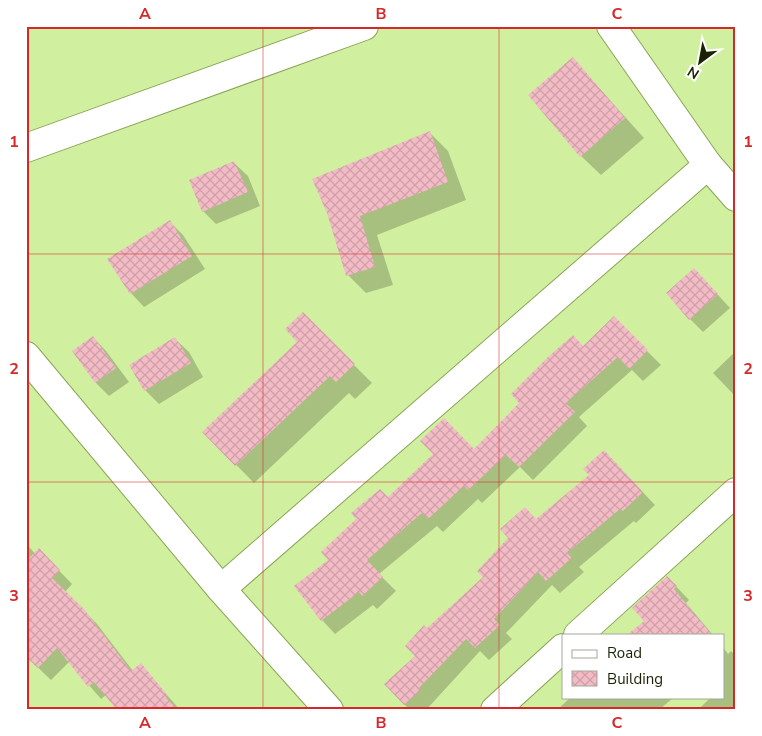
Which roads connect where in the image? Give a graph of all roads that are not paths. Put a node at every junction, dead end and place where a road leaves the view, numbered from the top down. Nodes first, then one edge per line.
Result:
1 (364, 26) edge
2 (611, 26) edge
3 (26, 148) edge
4 (708, 165) junction
5 (736, 197) edge
6 (26, 356) edge
7 (736, 492) edge
8 (221, 589) junction
9 (579, 634) edge
10 (562, 649) edge
11 (329, 710) edge
12 (495, 710) edge

1 - 3 street
2 - 4 street
4 - 5 street
4 - 8 street
6 - 8 street
7 - 9 street
8 - 11 street
10 - 12 street

